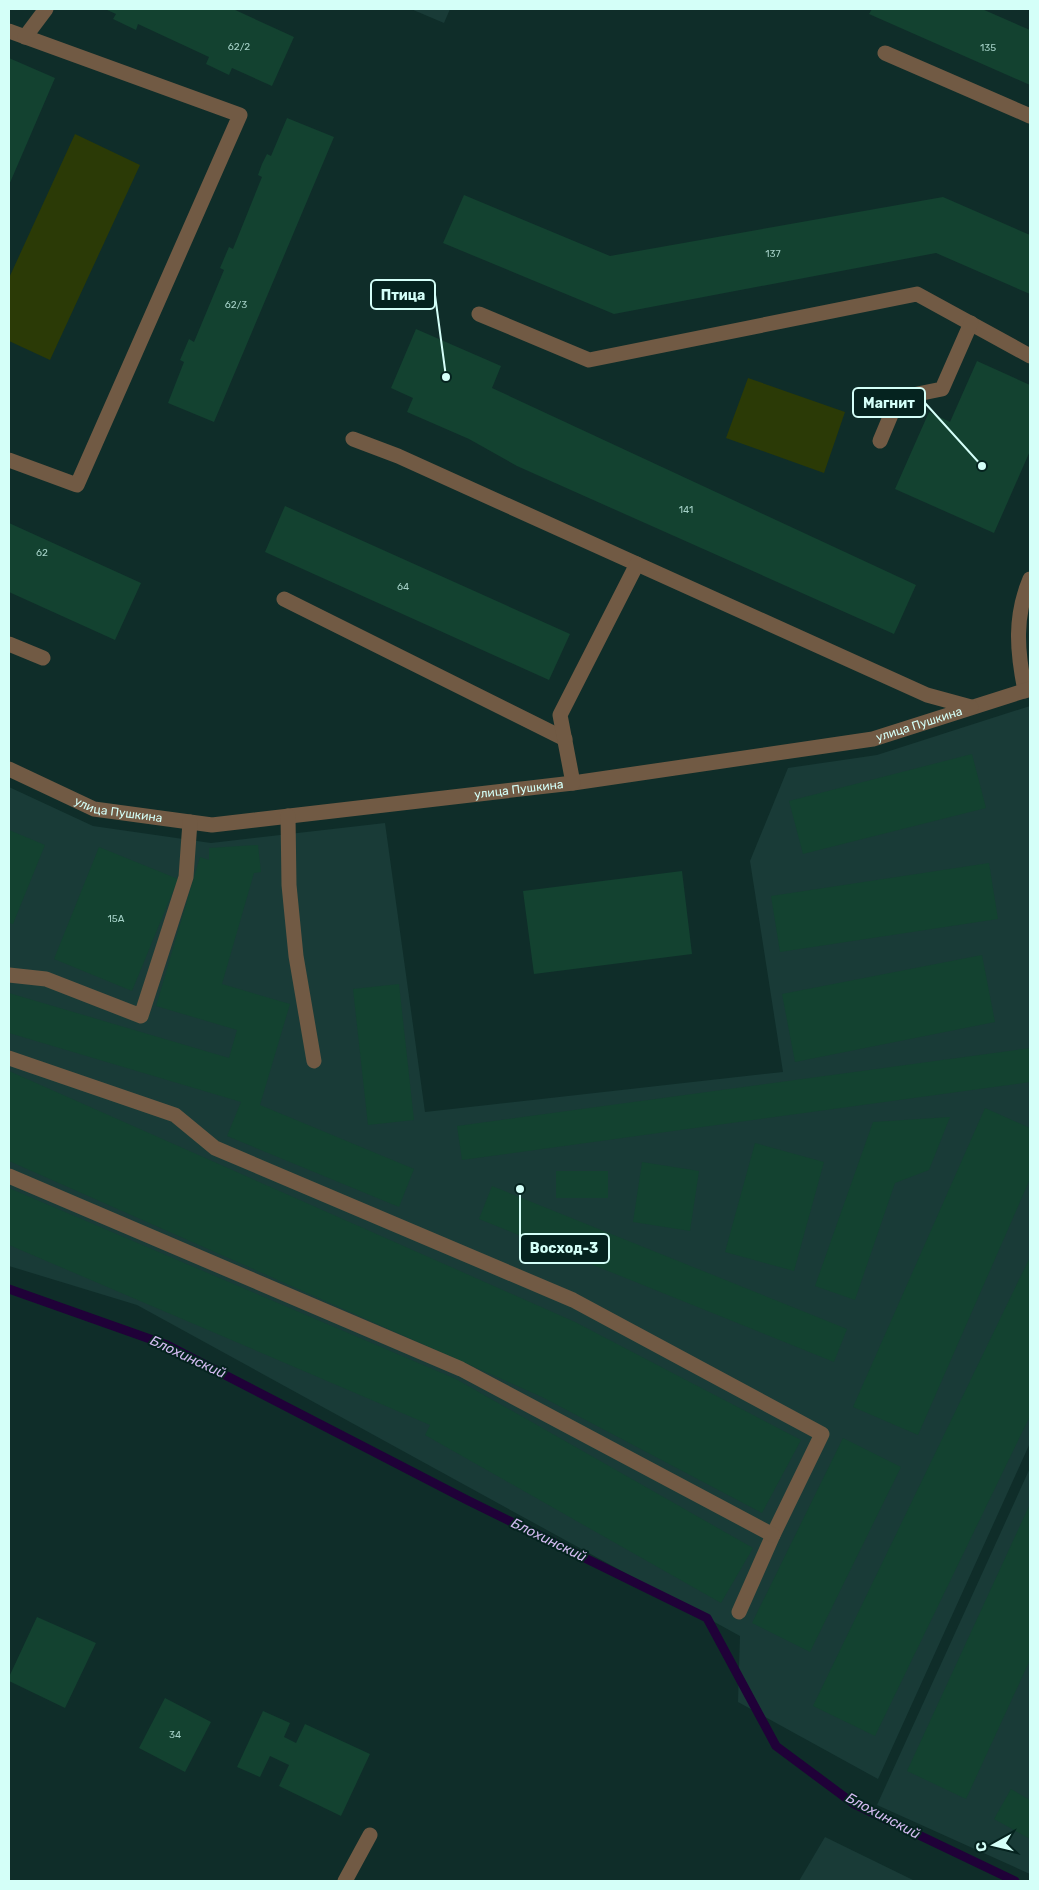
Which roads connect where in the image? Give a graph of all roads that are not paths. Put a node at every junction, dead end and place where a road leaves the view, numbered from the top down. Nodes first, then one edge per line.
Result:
1 (46, 9) edge
2 (9, 31) edge
3 (25, 37) junction
4 (885, 53) dead end
5 (1030, 116) edge
6 (479, 314) dead end
7 (971, 323) junction
8 (1030, 356) edge
9 (353, 439) dead end
10 (880, 441) dead end
11 (9, 460) edge
12 (637, 564) junction
13 (1030, 579) edge
14 (284, 599) dead end
15 (9, 644) edge
16 (43, 658) dead end
17 (1027, 690) edge
18 (971, 707) junction
19 (565, 739) junction
20 (9, 769) edge
21 (573, 783) junction
22 (288, 816) junction
23 (190, 822) junction
24 (9, 975) edge
25 (9, 1058) edge
26 (314, 1061) dead end
27 (9, 1176) edge
28 (772, 1535) junction
29 (739, 1612) dead end
30 (370, 1835) dead end
31 (346, 1881) edge

1 - 3 street
2 - 3 street
3 - 11 street
4 - 5 street
6 - 7 street
7 - 8 street
7 - 10 street
9 - 12 street
12 - 18 street
12 - 19 street
13 - 17 street
14 - 19 street
15 - 16 street
17 - 18 street, улица Пушкина
18 - 21 street, улица Пушкина
19 - 21 street
20 - 23 street, улица Пушкина
21 - 22 street, улица Пушкина
22 - 23 street, улица Пушкина
22 - 26 street
23 - 24 street
25 - 28 street
27 - 28 street
28 - 29 street
30 - 31 street

